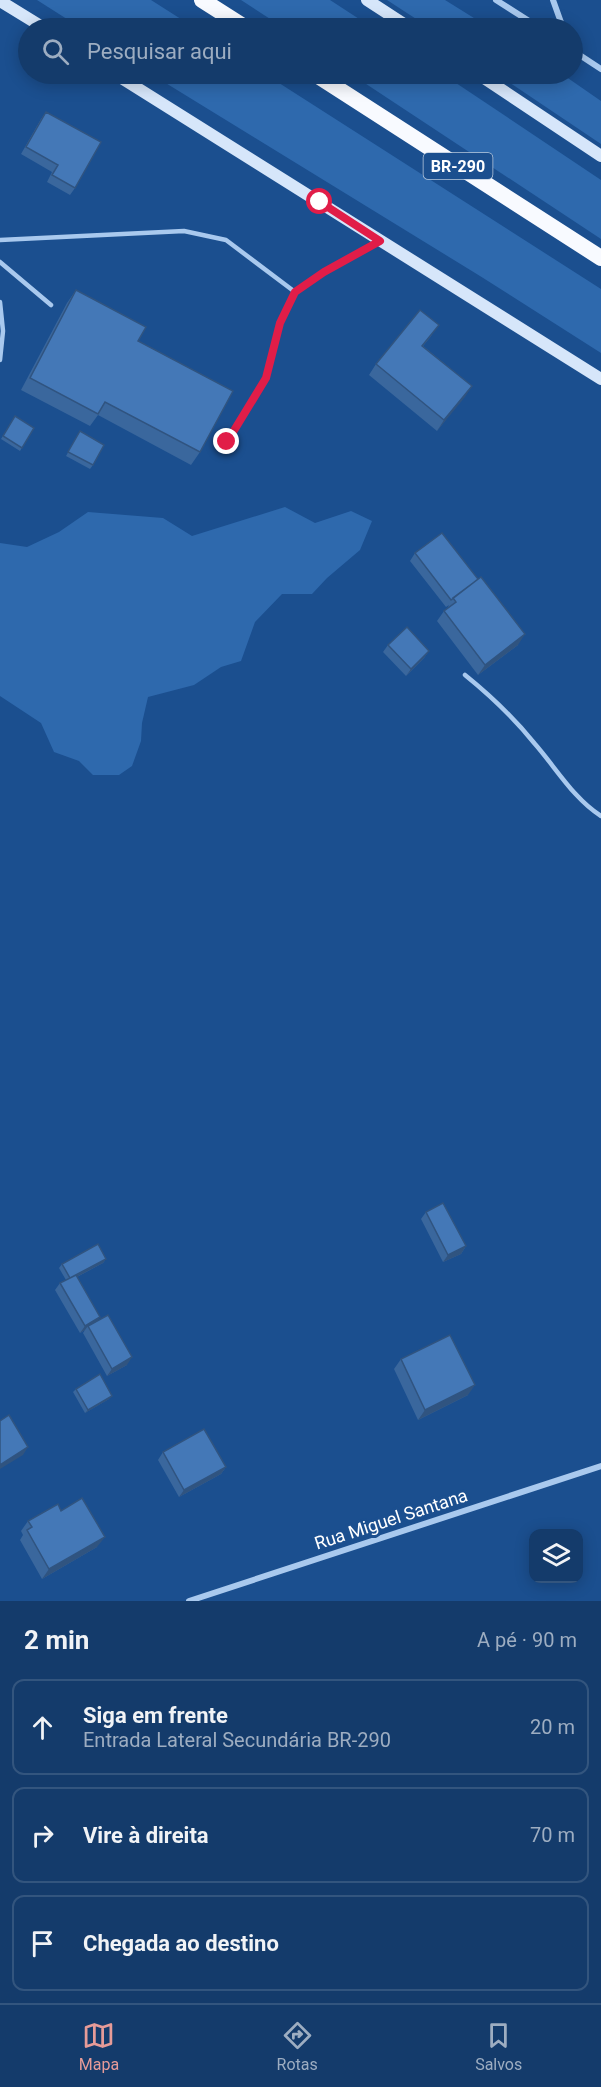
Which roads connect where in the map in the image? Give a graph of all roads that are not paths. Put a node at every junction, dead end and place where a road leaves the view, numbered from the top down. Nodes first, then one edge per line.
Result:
1 (202, 0) edge
2 (367, 0) edge
3 (496, 0) edge
4 (553, 0) edge
5 (0, 1) edge
6 (28, 18) edge
7 (230, 18) edge
8 (395, 18) edge
9 (524, 18) edge
10 (559, 18) edge
11 (583, 57) edge
12 (601, 69) edge
13 (131, 84) edge
14 (331, 84) edge
15 (493, 84) edge
16 (601, 156) edge
17 (0, 240) edge
18 (380, 241) junction
19 (601, 258) edge
20 (0, 262) edge
21 (295, 292) junction
22 (0, 302) edge
23 (51, 305) dead end
24 (0, 360) edge
25 (601, 379) edge
26 (227, 442) dead end
27 (465, 675) dead end
28 (601, 816) edge
29 (601, 1466) edge
30 (189, 1601) edge

1 - 7 highway
2 - 8 main road
3 - 9 street
4 - 10 street
5 - 6 main road
11 - 12 street
13 - 18 main road
14 - 19 highway, BR-290
15 - 16 main road
17 - 21 lane
18 - 21 lane
18 - 25 main road
20 - 23 lane
21 - 26 lane
22 - 24 lane
27 - 28 lane
29 - 30 street, Rua Miguel Santana

